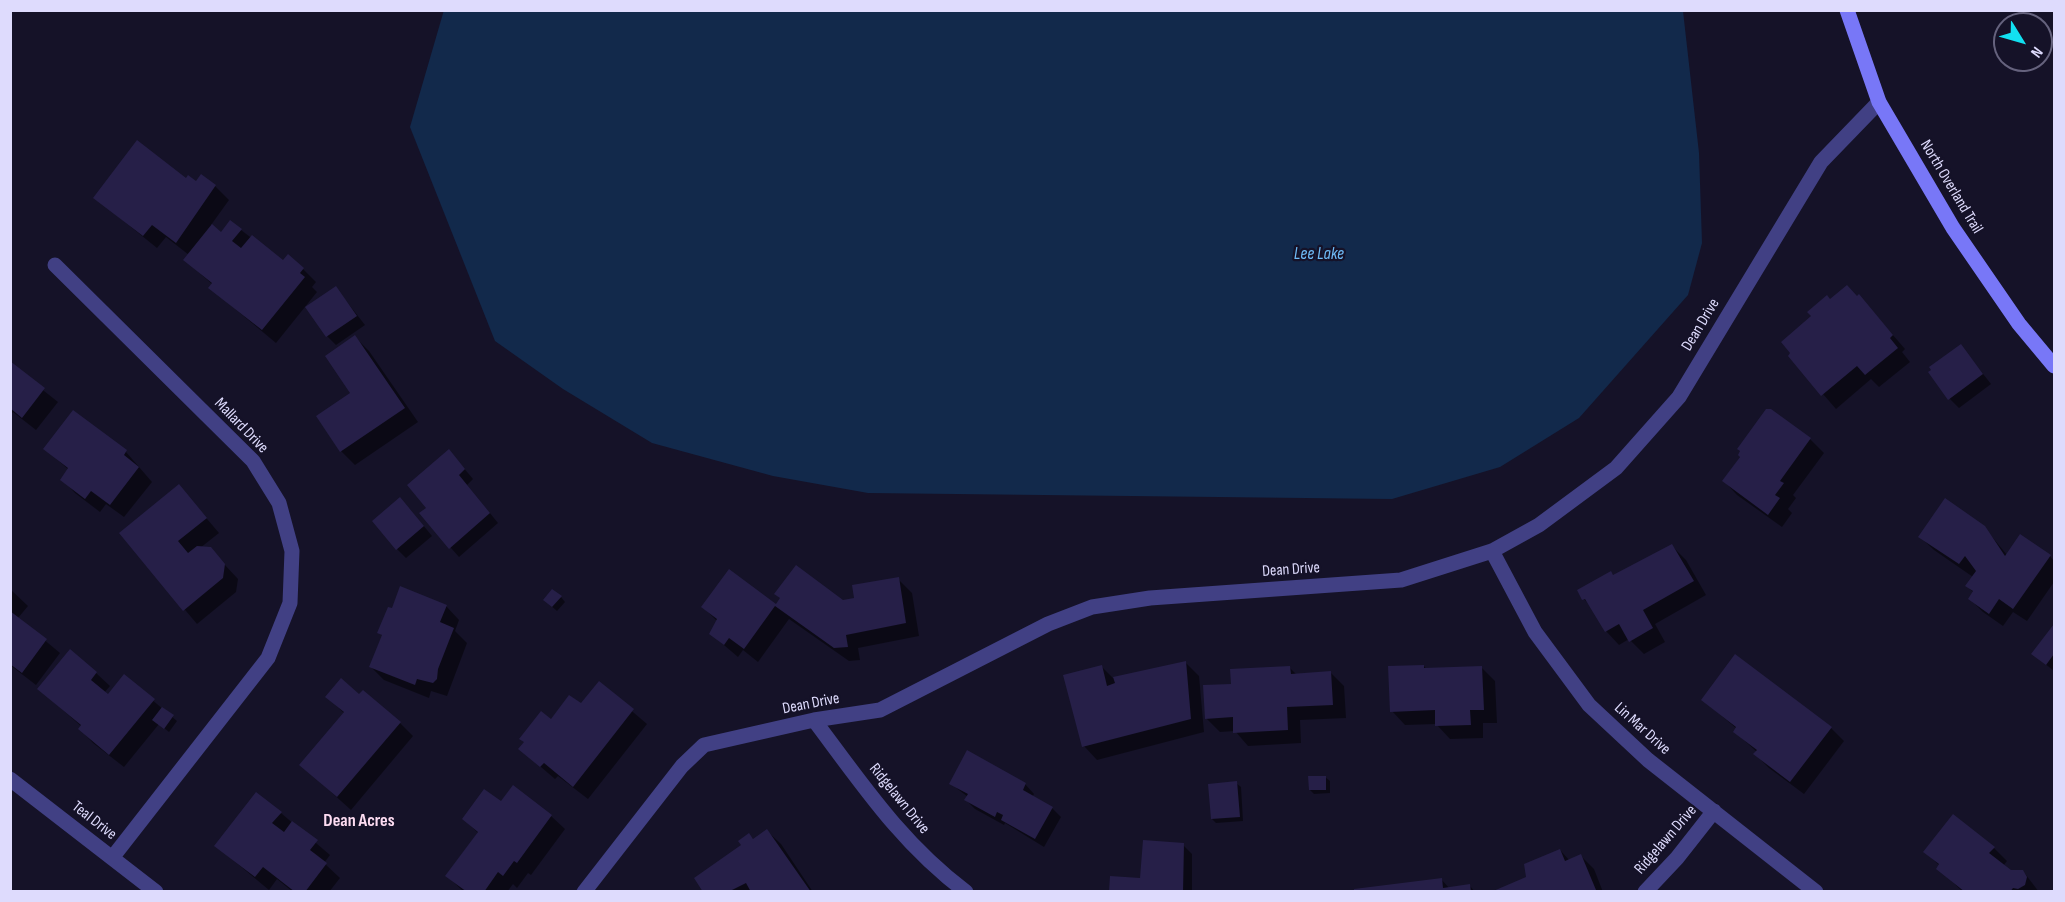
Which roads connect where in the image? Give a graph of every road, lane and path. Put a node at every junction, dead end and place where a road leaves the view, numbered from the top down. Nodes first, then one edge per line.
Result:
1 (1847, 10) edge
2 (1879, 102) junction
3 (55, 265) dead end
4 (2055, 366) edge
5 (1492, 551) junction
6 (814, 720) junction
7 (10, 779) edge
8 (1714, 811) junction
9 (112, 858) junction
10 (156, 891) edge
11 (584, 891) edge
12 (966, 891) edge
13 (1645, 891) edge
14 (1816, 891) edge

1 - 2 main road, North Overland Trail
2 - 4 main road, North Overland Trail
2 - 5 street, Dean Drive
3 - 9 street, Mallard Drive
5 - 6 street, Dean Drive
5 - 8 street, Lin Mar Drive
6 - 11 street, Dean Drive
6 - 12 street, Ridgelawn Drive
7 - 9 street, Teal Drive
8 - 13 street, Ridgelawn Drive
8 - 14 street, Lin Mar Drive
9 - 10 street, Teal Drive

